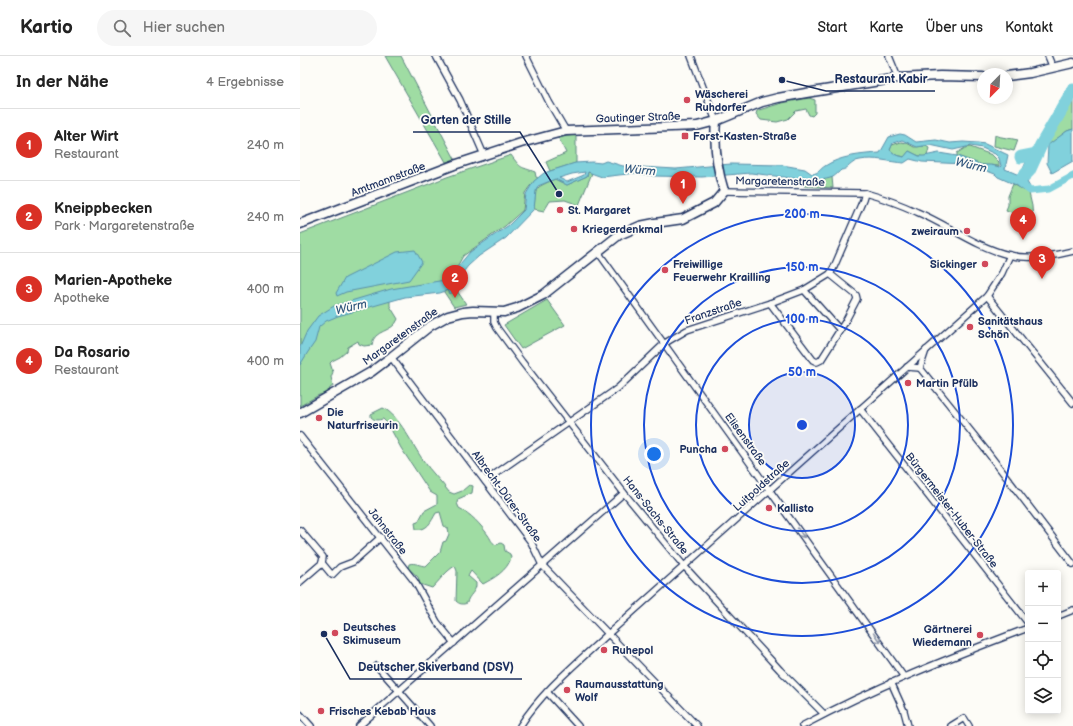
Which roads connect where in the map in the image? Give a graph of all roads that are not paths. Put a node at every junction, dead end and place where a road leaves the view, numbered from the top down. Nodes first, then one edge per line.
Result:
1 (436, 56) edge
2 (526, 56) edge
3 (691, 56) edge
4 (889, 56) edge
5 (1048, 56) edge
6 (1073, 63) edge
7 (1053, 68) junction
8 (1013, 75) edge
9 (977, 77) edge
10 (898, 78) junction
11 (716, 121) junction
12 (566, 131) junction
13 (484, 155) junction
14 (724, 191) junction
15 (865, 193) junction
16 (300, 224) edge
17 (1073, 251) edge
18 (598, 252) junction
19 (1010, 255) junction
20 (830, 274) junction
21 (804, 290) junction
22 (987, 296) junction
23 (770, 303) junction
24 (494, 313) junction
25 (840, 330) junction
26 (665, 343) junction
27 (926, 349) junction
28 (391, 357) junction
29 (907, 367) junction
30 (920, 368) junction
31 (1073, 403) edge
32 (860, 409) junction
33 (300, 413) edge
34 (570, 422) junction
35 (300, 436) edge
36 (485, 481) junction
37 (770, 490) junction
38 (624, 493) junction
39 (300, 530) edge
40 (381, 537) junction
41 (322, 563) junction
42 (1073, 564) edge
43 (542, 565) junction
44 (684, 566) junction
45 (300, 582) edge
46 (1073, 610) edge
47 (1061, 615) edge
48 (1025, 619) edge
49 (1025, 629) edge
50 (608, 634) junction
51 (454, 643) junction
52 (377, 666) dead end
53 (904, 677) junction
54 (891, 682) junction
55 (399, 692) junction
56 (546, 692) junction
57 (300, 714) edge
58 (824, 714) junction
59 (311, 726) edge
60 (359, 726) edge
61 (430, 726) edge
62 (520, 726) edge
63 (578, 726) edge
64 (696, 726) edge
65 (802, 726) edge
66 (908, 726) edge
67 (951, 726) edge
68 (969, 726) edge

1 - 13 street
2 - 12 street
3 - 11 street
4 - 10 street
5 - 7 street
6 - 7 main road
7 - 8 main road
9 - 10 main road, Gautinger Straße
10 - 11 main road, Gautinger Straße
11 - 12 main road, Gautinger Straße
11 - 14 main road
12 - 13 main road, Gautinger Straße
13 - 16 main road, Amtmannstraße
14 - 15 street, Margaretenstraße
14 - 18 main road, Margaretenstraße
15 - 19 street, Margaretenstraße
15 - 20 street
17 - 19 street, Margaretenstraße
18 - 24 main road, Margaretenstraße
18 - 26 street, Elisenstraße
19 - 22 street, Luitpoldstraße
20 - 21 street, Franzstraße
20 - 25 street
21 - 23 street, Franzstraße
21 - 25 street
22 - 27 street, Luitpoldstraße
22 - 31 street
23 - 25 street
23 - 26 street, Franzstraße
24 - 28 main road, Margaretenstraße
24 - 34 street, Hans-Sachs-Straße
26 - 34 street, Franzstraße
26 - 37 street, Elisenstraße
27 - 29 street, Luitpoldstraße
27 - 30 street
28 - 33 main road, Margaretenstraße
28 - 36 street, Albrecht-Dürer-Straße
29 - 30 street
29 - 32 street, Luitpoldstraße
30 - 42 street
32 - 37 street, Luitpoldstraße
32 - 48 street, Bürgermeister-Huber-Straße
34 - 36 street, Franzstraße
34 - 38 street, Hans-Sachs-Straße
35 - 40 street, Jahnstraße
36 - 43 street, Albrecht-Dürer-Straße
37 - 44 street, Luitpoldstraße
37 -> 53 street, Elisenstraße
38 - 43 street
38 - 44 street, Hans-Sachs-Straße
39 - 41 street
40 - 41 street
40 - 51 street, Jahnstraße
41 - 45 street
43 - 50 street, Albrecht-Dürer-Straße
43 - 51 street
44 - 50 street, Luitpoldstraße
44 - 58 street, Hans-Sachs-Straße
46 - 47 street
49 - 53 street
50 - 56 street, Luitpoldstraße
50 - 64 street, Albrecht-Dürer-Straße
51 - 55 street
52 - 55 street
53 - 54 street
54 - 58 street
54 - 66 street
55 - 60 street
55 - 61 street
56 - 62 street, Luitpoldstraße
56 - 63 street
57 - 59 street
58 - 65 street
67 - 68 street

